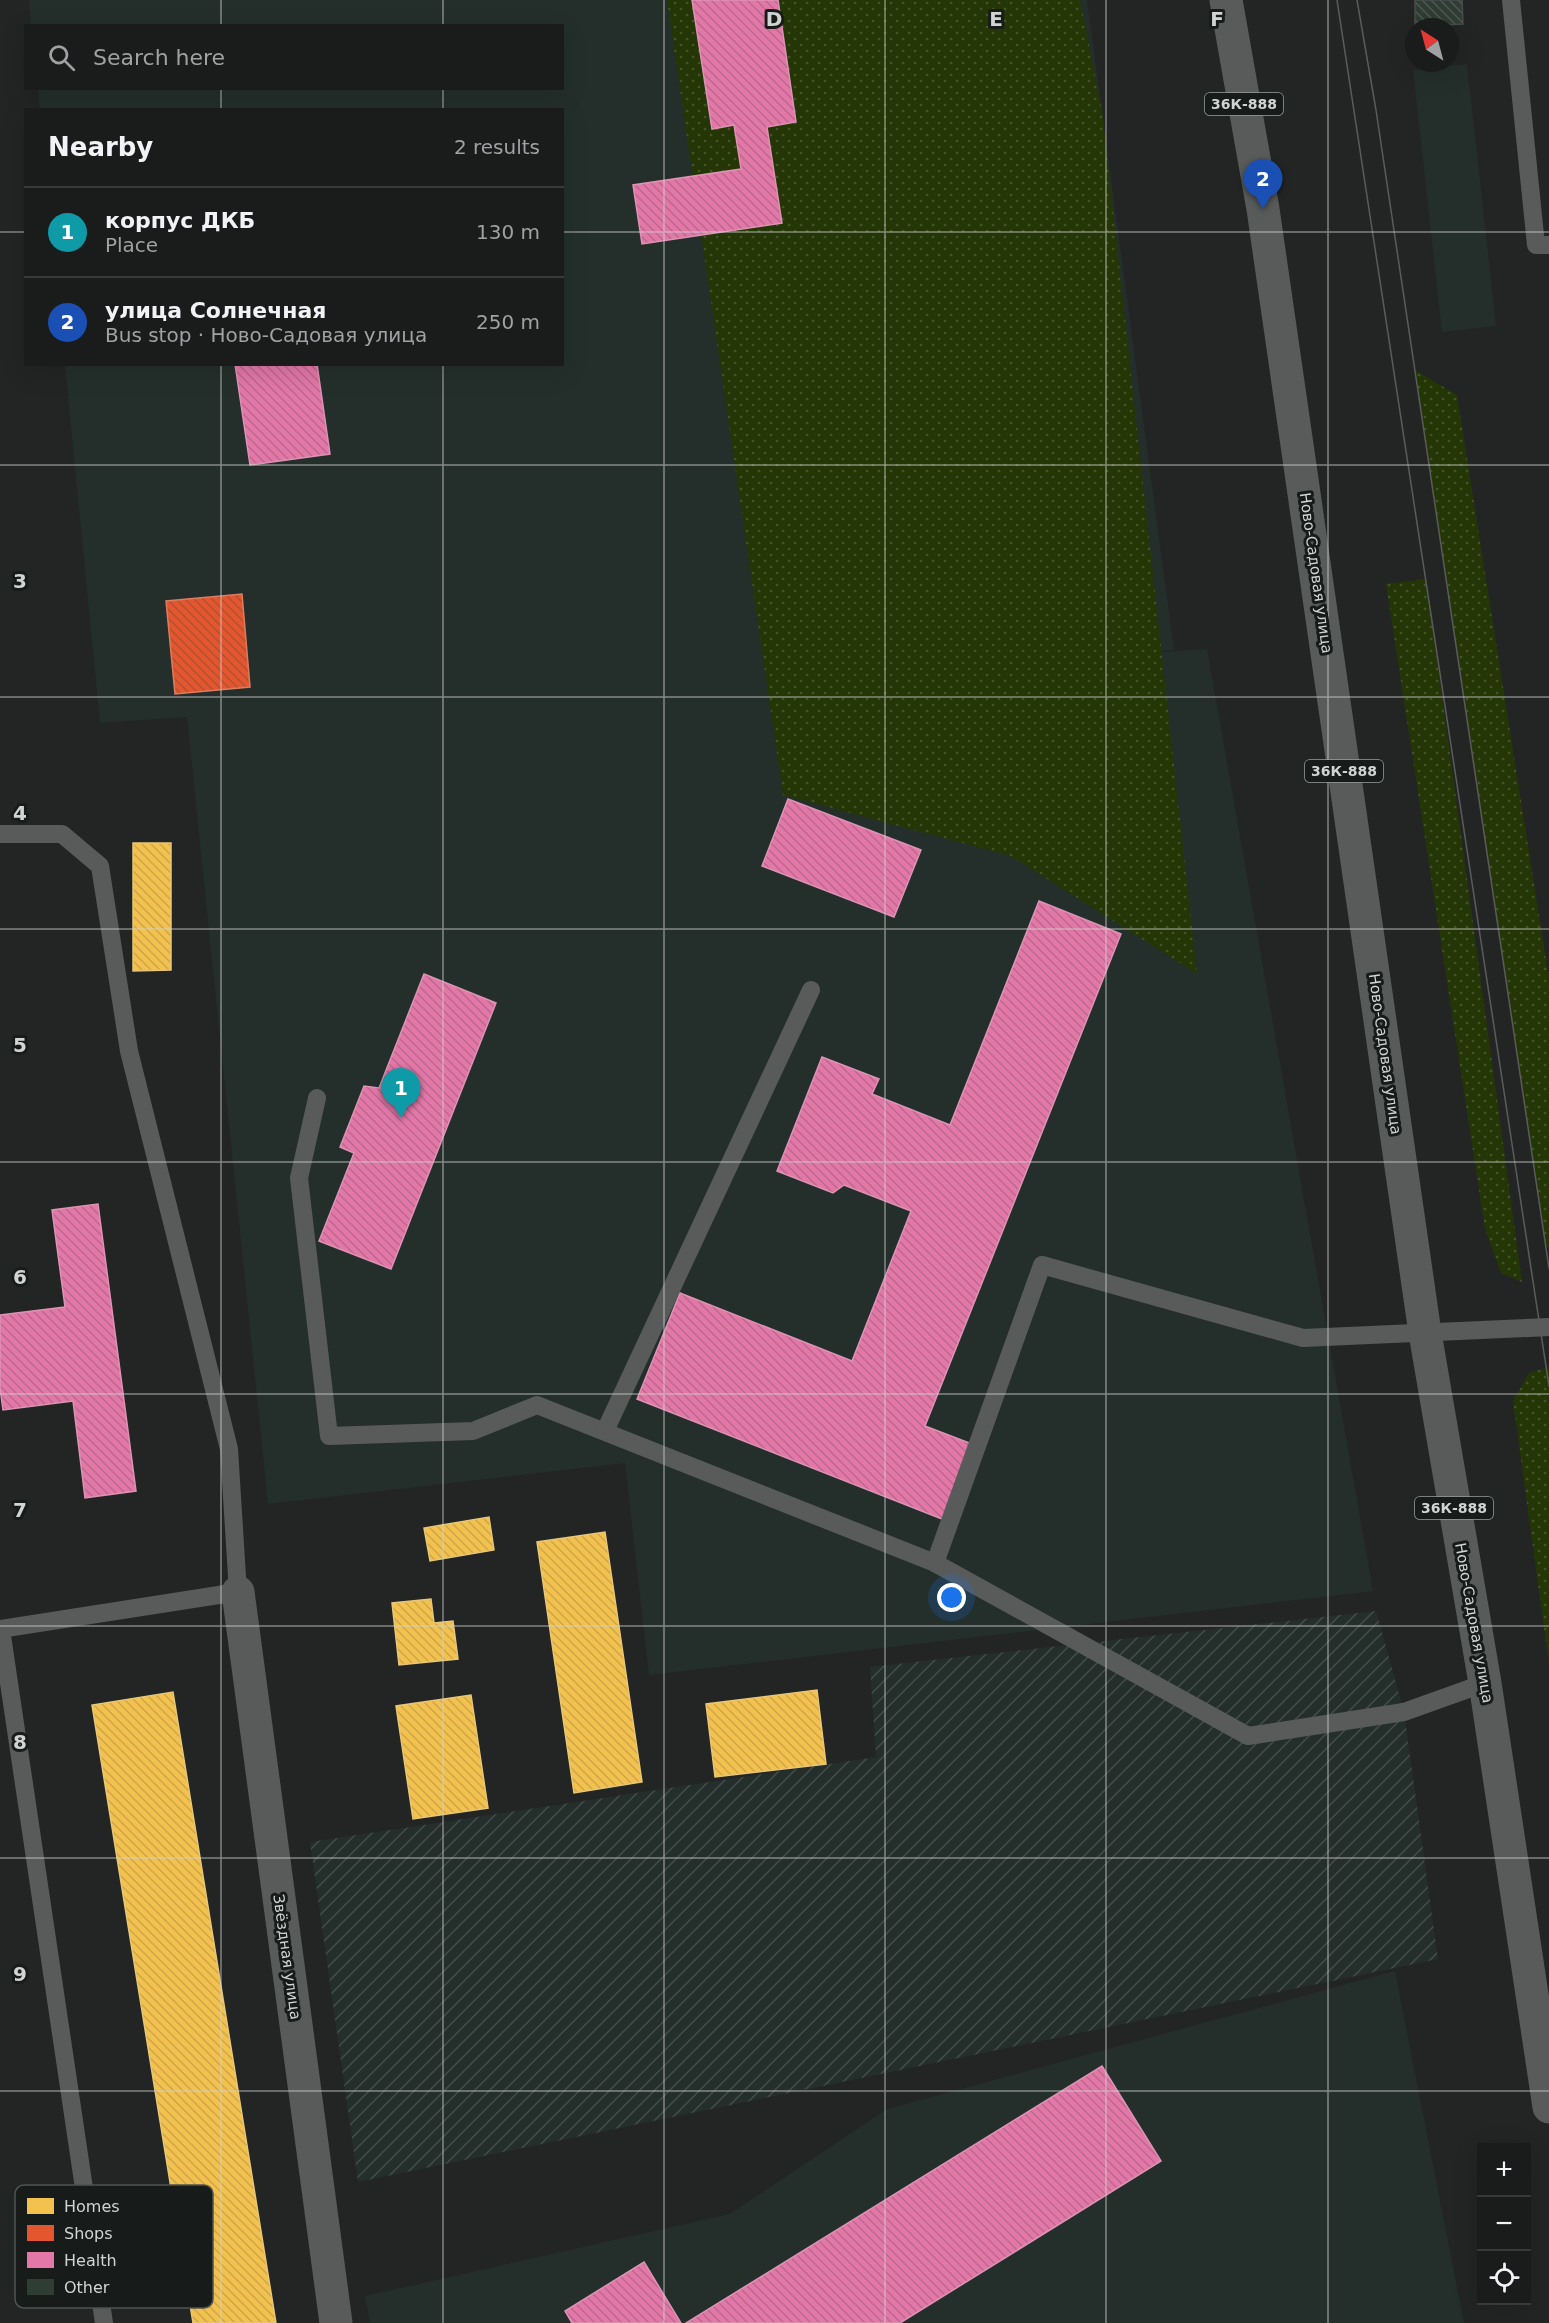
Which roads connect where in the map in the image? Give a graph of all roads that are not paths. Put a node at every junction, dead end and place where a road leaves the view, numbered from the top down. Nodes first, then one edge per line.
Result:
1 (1226, 0) edge
2 (1511, 0) edge
3 (1549, 245) edge
4 (0, 834) edge
5 (811, 990) dead end
6 (317, 1098) dead end
7 (1549, 1327) edge
8 (1425, 1333) junction
9 (605, 1431) junction
10 (935, 1563) junction
11 (238, 1592) junction
12 (1, 1629) edge
13 (1485, 1683) junction
14 (1549, 2107) edge
15 (84, 2185) edge
16 (102, 2308) edge
17 (104, 2323) edge
18 (336, 2323) edge

1 - 8 main road, Ново-Садовая улица / 36К-888
2 - 3 lane
4 - 11 lane
5 - 9 lane
6 - 9 lane
7 - 8 lane
8 - 10 lane
8 - 13 main road, Ново-Садовая улица / 36К-888
9 - 10 lane
10 - 13 lane
11 - 12 lane
11 - 18 street, Звёздная улица
12 - 15 lane
13 - 14 main road, Ново-Садовая улица / 36К-888
16 - 17 lane

